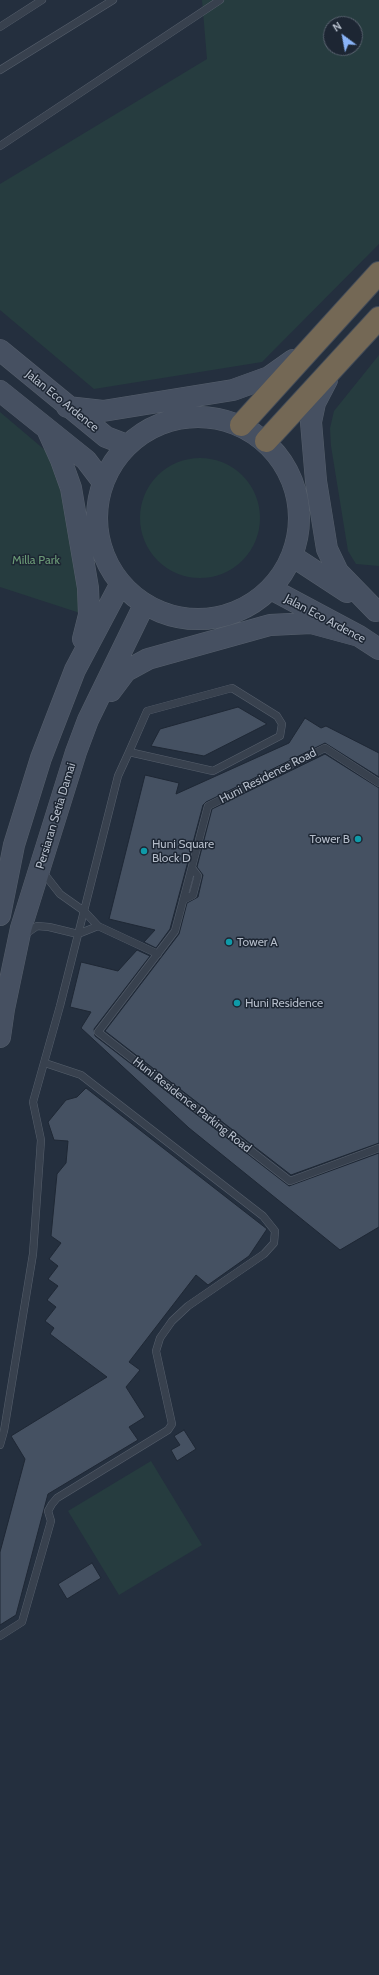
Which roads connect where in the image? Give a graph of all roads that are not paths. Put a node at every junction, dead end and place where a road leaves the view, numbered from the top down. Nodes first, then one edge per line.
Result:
1 (42, 0) edge
2 (113, 0) edge
3 (220, 0) edge
4 (0, 27) edge
5 (0, 70) edge
6 (0, 146) edge
7 (379, 273) edge
8 (379, 318) edge
9 (310, 347) junction
10 (0, 350) edge
11 (334, 367) junction
12 (0, 391) edge
13 (67, 407) junction
14 (241, 425) junction
15 (47, 429) junction
16 (266, 441) junction
17 (127, 445) junction
18 (102, 481) junction
19 (292, 556) junction
20 (120, 585) junction
21 (270, 589) junction
22 (144, 605) junction
23 (378, 612) edge
24 (359, 636) junction
25 (379, 649) edge
26 (75, 670) junction
27 (88, 720) junction
28 (129, 752) junction
29 (379, 783) edge
30 (40, 867) junction
31 (84, 911) junction
32 (0, 915) edge
33 (98, 926) junction
34 (78, 934) junction
35 (18, 939) junction
36 (158, 954) junction
37 (0, 1037) edge
38 (45, 1063) junction
39 (379, 1148) edge
40 (0, 1445) edge
41 (0, 1636) edge

1 - 4 lane
2 - 5 lane
3 - 6 lane
7 - 9 highway
8 - 11 highway
9 - 13 street
9 - 14 highway
10 - 13 street, Jalan Eco Ardence
11 - 16 highway
11 - 23 street
12 - 15 street
13 - 17 street, Jalan Eco Ardence
14 - 16 street
14 - 17 street
15 - 18 street
15 - 26 street
16 - 19 street
17 - 18 street
18 - 20 street
19 - 21 street
19 - 23 street
20 - 22 street
20 - 26 street
21 - 22 street
21 - 24 street, Jalan Eco Ardence
22 - 27 street, Persiaran Setia Damai
23 - 24 street
24 - 25 street, Jalan Eco Ardence
24 - 27 street
26 - 32 street
27 - 30 street, Persiaran Setia Damai
28 - 28 lane
28 - 31 lane
29 - 36 lane, Huni Residence Road
30 - 31 lane
30 - 35 street, Persiaran Setia Damai
31 - 33 lane
31 - 34 lane
33 - 34 lane
33 - 36 lane
34 - 35 lane
34 - 38 lane
35 - 37 street, Persiaran Setia Damai
36 - 39 lane, Huni Residence Parking Road
38 - 40 lane
38 - 41 lane

